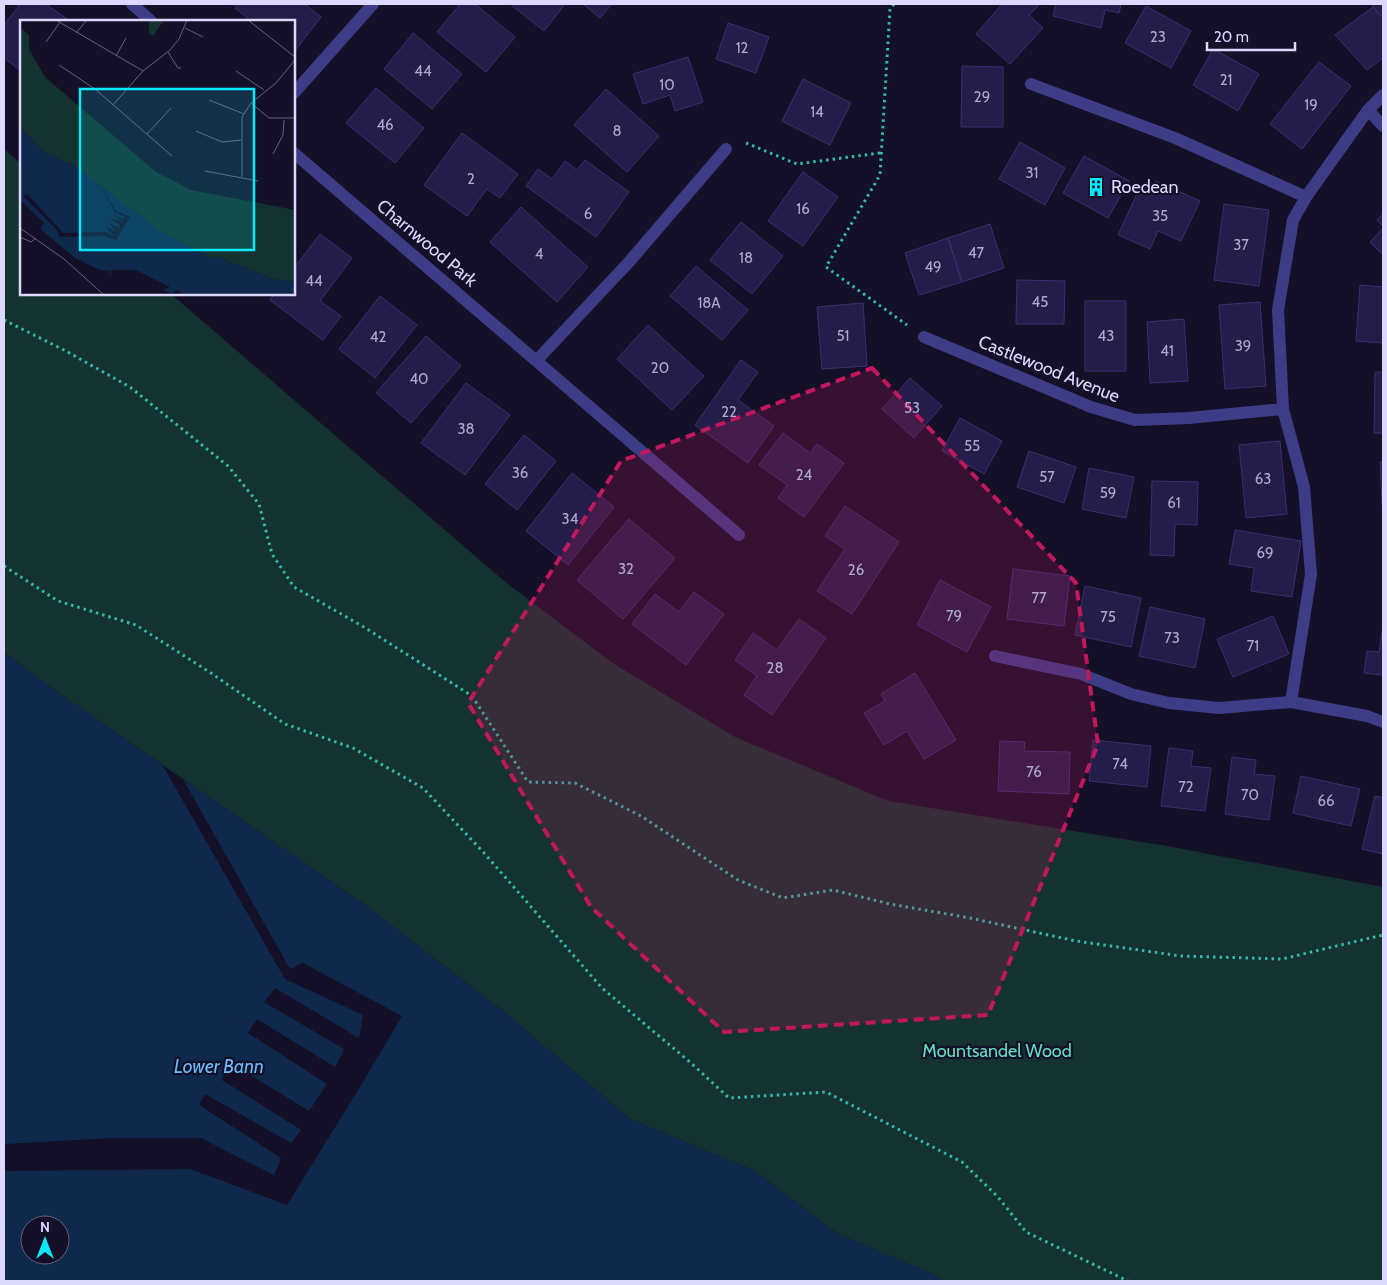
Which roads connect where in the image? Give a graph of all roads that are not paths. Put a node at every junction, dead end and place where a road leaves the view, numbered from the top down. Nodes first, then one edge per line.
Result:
1 (132, 4) edge
2 (373, 4) edge
3 (150, 20) edge
4 (1031, 84) dead end
5 (295, 92) edge
6 (1383, 95) edge
7 (1368, 110) junction
8 (1383, 126) edge
9 (726, 149) road end
10 (295, 154) edge
11 (1306, 198) junction
12 (924, 337) road end
13 (537, 360) junction
14 (1283, 409) junction
15 (739, 535) dead end
16 (994, 656) dead end
17 (1291, 702) junction
18 (1383, 722) edge

1 - 3 street
2 - 5 street
4 - 11 street
6 - 7 street
7 - 8 street
7 - 11 street
9 - 13 street
10 - 13 street, Charnwood Park
11 - 14 street
12 - 14 street, Castlewood Avenue
13 - 15 street, Charnwood Park
14 - 17 street
16 - 17 street
17 - 18 street

